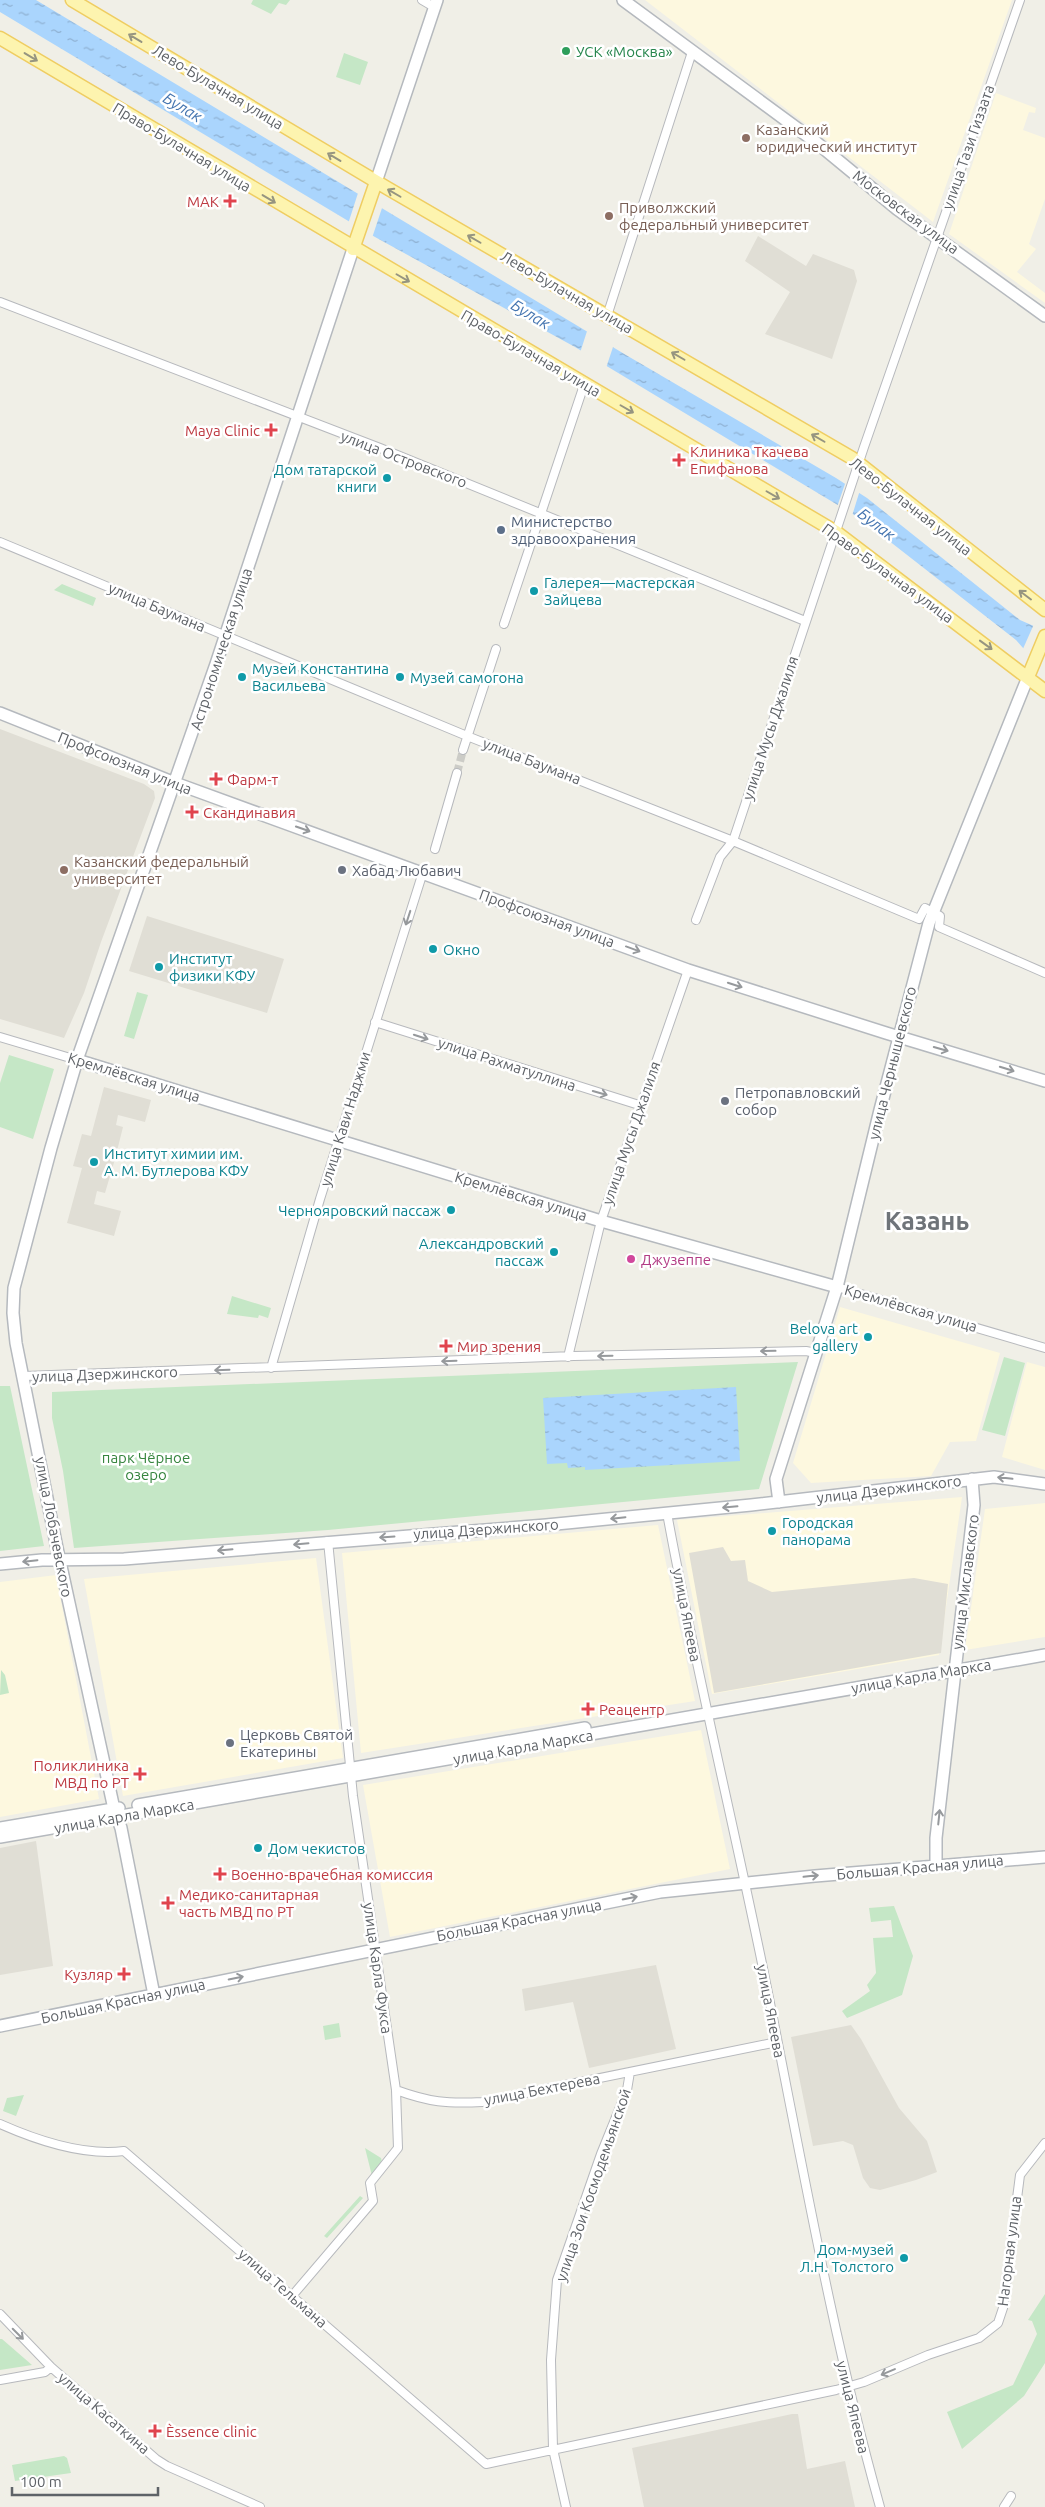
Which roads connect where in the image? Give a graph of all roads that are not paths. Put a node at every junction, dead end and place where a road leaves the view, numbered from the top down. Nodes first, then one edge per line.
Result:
1 (72, 0) edge
2 (422, 0) edge
3 (623, 0) edge
4 (1020, 0) edge
5 (435, 4) edge
6 (0, 38) edge
7 (692, 52) junction
8 (375, 186) junction
9 (937, 236) junction
10 (353, 249) junction
11 (0, 302) edge
12 (608, 316) junction
13 (1045, 316) edge
14 (584, 384) junction
15 (296, 418) junction
16 (858, 469) junction
17 (541, 513) junction
18 (838, 527) junction
19 (0, 542) edge
20 (1045, 610) edge
21 (805, 621) junction
22 (504, 624) dead end
23 (226, 636) junction
24 (1045, 636) edge
25 (496, 649) dead end
26 (1031, 672) junction
27 (1045, 691) edge
28 (0, 713) edge
29 (467, 736) junction
30 (463, 750) tunnel mouth
31 (457, 773) tunnel mouth
32 (175, 783) junction
33 (733, 840) junction
34 (434, 849) dead end
35 (423, 872) junction
36 (934, 913) junction
37 (696, 920) dead end
38 (688, 970) junction
39 (1045, 973) edge
40 (375, 1022) junction
41 (0, 1037) edge
42 (898, 1037) junction
43 (77, 1060) junction
44 (1045, 1081) edge
45 (639, 1105) junction
46 (339, 1139) junction
47 (601, 1221) junction
48 (837, 1287) junction
49 (1045, 1348) edge
50 (816, 1353) junction
51 (568, 1357) junction
52 (271, 1368) junction
53 (24, 1376) junction
54 (972, 1479) junction
55 (1045, 1484) edge
56 (779, 1502) junction
57 (667, 1513) junction
58 (328, 1542) junction
59 (60, 1560) junction
60 (0, 1564) edge
61 (1045, 1648) edge
62 (1045, 1655) edge
63 (955, 1667) junction
64 (706, 1711) junction
65 (351, 1772) junction
66 (115, 1813) junction
67 (0, 1828) edge
68 (0, 1838) edge
69 (1045, 1857) edge
70 (936, 1865) junction
71 (744, 1883) junction
72 (377, 1949) junction
73 (154, 1995) junction
74 (0, 2026) edge
75 (777, 2042) junction
76 (630, 2072) junction
77 (396, 2090) junction
78 (0, 2124) edge
79 (1045, 2143) edge
80 (292, 2296) junction
81 (0, 2314) edge
82 (51, 2367) junction
83 (0, 2380) edge
84 (847, 2386) junction
85 (553, 2448) junction
86 (1011, 2496) dead end
87 (260, 2507) edge
88 (566, 2507) edge
89 (880, 2507) edge
90 (1004, 2507) edge

8 -> 1 main road, Лево-Булачная улица
2 - 5 street
3 - 7 street, Московская улица
4 - 9 street, улица Тази Гиззата
5 - 8 street
6 -> 10 main road, Право-Булачная улица
7 - 9 street, Московская улица
7 - 12 street
8 - 10 main road, Астрономическая улица
12 -> 8 main road, Лево-Булачная улица
9 - 13 street, Московская улица
9 - 16 street, улица Тази Гиззата
10 -> 14 main road, Право-Булачная улица
10 - 15 street, Астрономическая улица
11 - 15 street, улица Островского
16 -> 12 main road, Лево-Булачная улица
14 - 17 street
14 -> 18 main road, Право-Булачная улица
15 - 17 street, улица Островского
15 - 23 street, Астрономическая улица
16 - 18 street, улица Тази Гиззата
20 -> 16 main road, Лево-Булачная улица
17 - 21 street, улица Островского
17 - 22 street
18 - 21 street, улица Мусы Джалиля
18 -> 26 main road, Право-Булачная улица
19 - 23 street, улица Баумана
21 - 33 street, улица Мусы Джалиля
23 - 29 street, улица Баумана
23 - 32 street, Астрономическая улица
24 - 26 main road, улица Чернышевского
25 - 29 street
26 - 27 main road, Право-Булачная улица
26 - 36 street, улица Чернышевского
28 - 32 street, Профсоюзная улица
29 - 30 street
29 - 33 street, улица Баумана
31 - 34 street
32 -> 35 street, Профсоюзная улица
32 - 43 street, Астрономическая улица
33 - 36 street, улица Баумана
33 - 37 street, улица Мусы Джалиля
35 -> 38 street, Профсоюзная улица
35 -> 40 street, улица Кави Наджми
36 - 39 street
36 - 42 street, улица Чернышевского
38 -> 42 street, Профсоюзная улица
38 - 45 street, улица Мусы Джалиля
40 -> 45 street, улица Рахматуллина
40 - 46 street, улица Кави Наджми
41 - 43 street, Кремлёвская улица
42 -> 44 street, Профсоюзная улица
42 - 48 street, улица Чернышевского
43 - 46 street, Кремлёвская улица
43 - 53 street, улица Лобачевского
45 - 47 street, улица Мусы Джалиля
46 - 47 street, Кремлёвская улица
46 - 52 street, улица Кави Наджми
47 - 48 street, Кремлёвская улица
47 - 51 street, улица Мусы Джалиля
48 - 49 street, Кремлёвская улица
48 - 50 street, улица Чернышевского
50 -> 51 street, улица Дзержинского
50 - 56 street, улица Чернышевского
51 -> 52 street, улица Дзержинского
52 -> 53 street, улица Дзержинского
53 - 59 street, улица Лобачевского
55 -> 54 street, улица Дзержинского
54 - 56 street, улица Дзержинского
54 - 63 street, улица Миславского
56 -> 57 street, улица Дзержинского
57 -> 58 street, улица Дзержинского
57 - 64 street, улица Япеева
58 -> 59 street, улица Дзержинского
58 - 65 street, улица Карла Фукса
59 -> 60 street, улица Дзержинского
59 - 66 street, улица Лобачевского
61 - 63 street, улица Карла Маркса
62 - 63 street, улица Карла Маркса
63 - 64 street, улица Карла Маркса
70 -> 63 street, улица Миславского
64 - 65 street, улица Карла Маркса
64 - 71 street, улица Япеева
65 - 66 street, улица Карла Маркса
65 - 72 street, улица Карла Фукса
66 - 67 street, улица Карла Маркса
66 - 68 street, улица Карла Маркса
66 - 73 street, улица Лобачевского
69 - 70 street, Большая Красная улица
71 -> 70 street, Большая Красная улица
72 -> 71 street, Большая Красная улица
71 - 75 street, улица Япеева
73 -> 72 street, Большая Красная улица
72 - 77 street, улица Карла Фукса
73 - 74 street, Большая Красная улица
75 - 76 street, улица Бехтерева
75 - 84 street, улица Япеева
76 - 77 street, улица Бехтерева
76 - 85 street, улица Зои Космодемьянской
77 - 80 street, улица Карла Фукса
78 - 80 street, улица Тельмана
79 -> 84 street, Нагорная улица
80 - 85 street, улица Тельмана
81 -> 82 street
82 - 83 street, улица Касаткина
82 - 87 street, улица Касаткина
84 - 85 street, Нагорная улица
84 - 89 street, улица Япеева
85 - 88 street, улица Зои Космодемьянской
86 - 90 street

